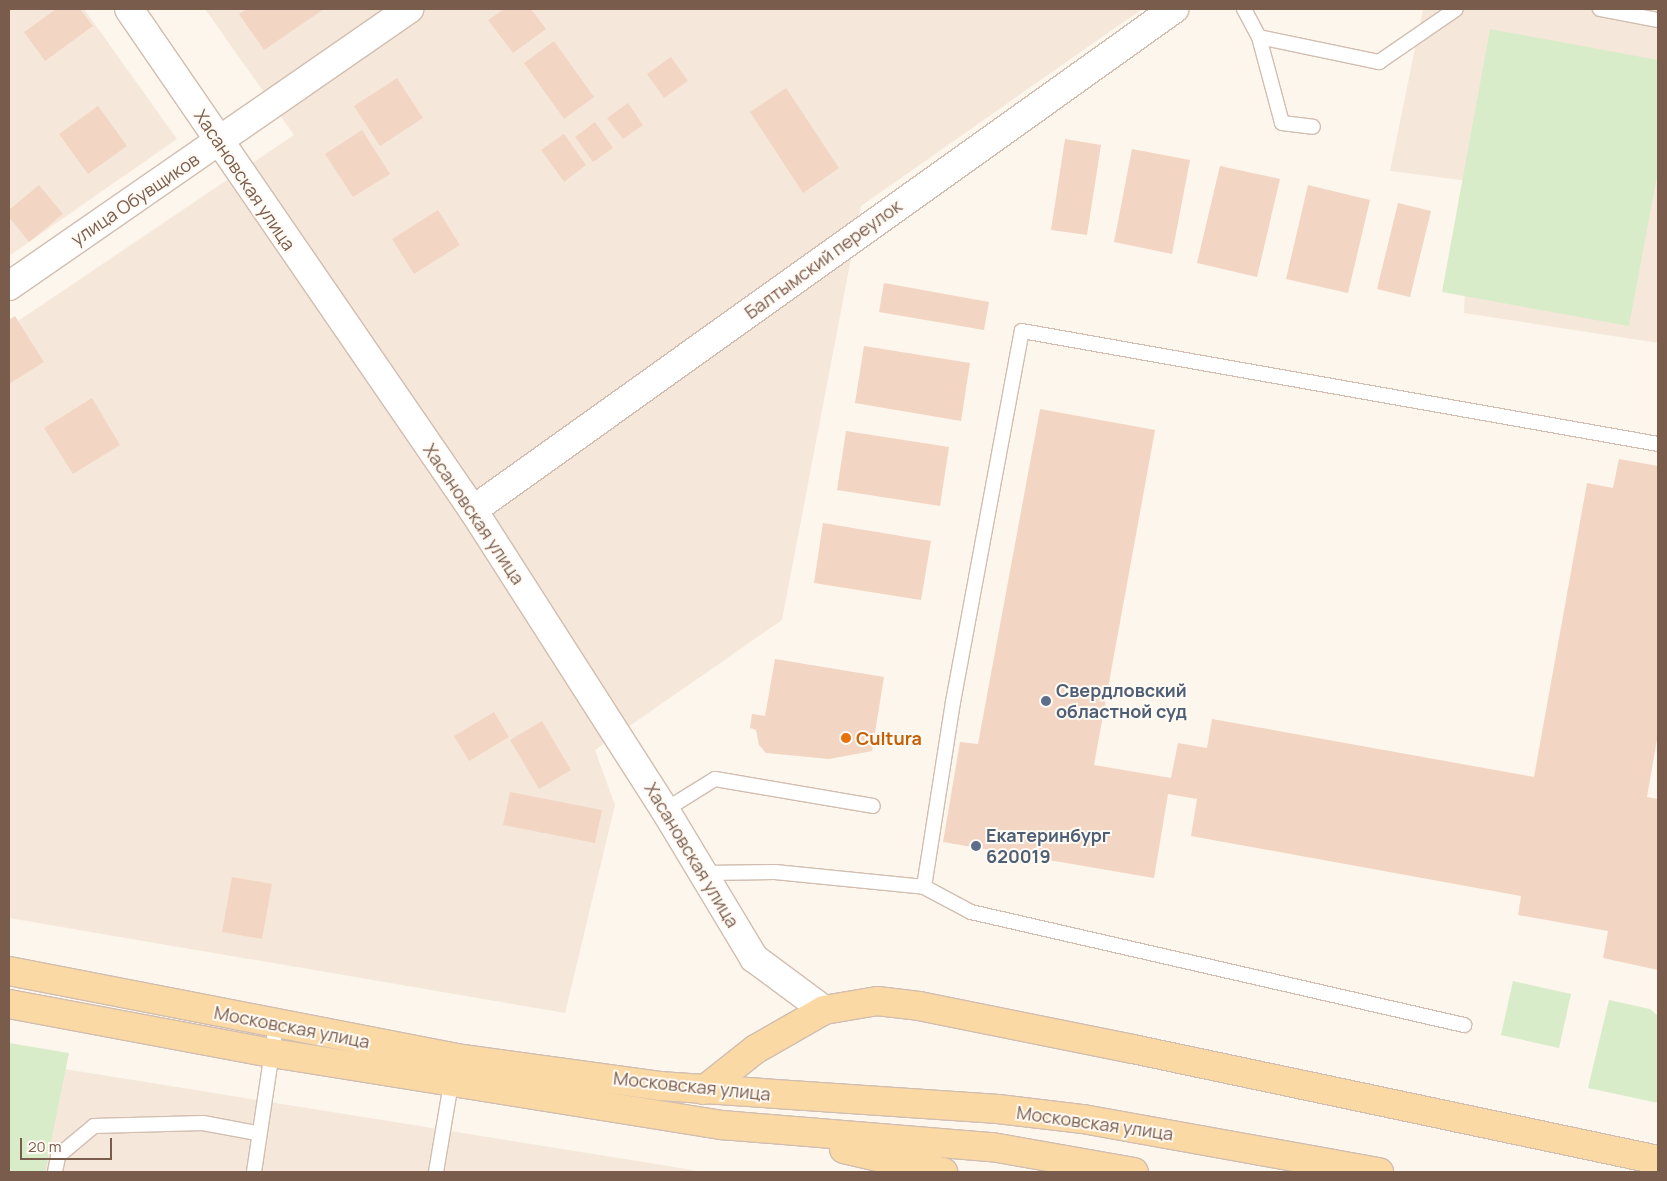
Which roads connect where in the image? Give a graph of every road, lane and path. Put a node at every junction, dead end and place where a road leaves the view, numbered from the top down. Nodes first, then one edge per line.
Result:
1 (129, 9) edge
2 (409, 9) edge
3 (1174, 9) edge
4 (1244, 9) edge
5 (1456, 9) edge
6 (1600, 9) edge
7 (1658, 20) edge
8 (1259, 37) junction
9 (1313, 127) dead end
10 (218, 142) junction
11 (9, 286) edge
12 (1658, 444) edge
13 (472, 510) junction
14 (873, 806) dead end
15 (665, 810) junction
16 (705, 873) junction
17 (924, 887) junction
18 (9, 971) edge
19 (9, 1004) edge
20 (824, 1010) junction
21 (276, 1024) junction
22 (1464, 1025) dead end
23 (272, 1053) junction
24 (451, 1083) junction
25 (704, 1090) junction
26 (722, 1125) junction
27 (257, 1133) junction
28 (1658, 1160) edge
29 (867, 1163) edge
30 (55, 1172) edge
31 (254, 1172) edge
32 (436, 1172) edge
33 (943, 1172) edge
34 (1134, 1172) edge
35 (1380, 1172) edge

1 - 10 street, Хасановская улица
2 - 10 street, улица Обувщиков
3 - 13 street, Балтымский переулок
4 - 8 lane
5 - 8 lane
6 - 7 lane
8 - 9 lane
10 - 11 street, улица Обувщиков
10 - 13 street, Хасановская улица
12 - 17 lane
13 - 15 street, Хасановская улица
14 - 15 lane
15 - 16 street, Хасановская улица
16 - 17 lane
16 - 20 street, Хасановская улица
17 - 22 lane
18 - 21 main road, Московская улица
19 - 23 main road, Московская улица
20 - 25 main road
20 - 28 main road
21 - 23 lane
21 - 25 main road, Московская улица
23 - 24 main road, Московская улица
23 - 27 lane
24 - 26 main road, Московская улица
24 - 32 lane
25 - 35 main road, Московская улица
26 - 29 main road
26 - 34 main road, Московская улица
27 - 30 lane
27 - 31 lane
29 - 33 main road

